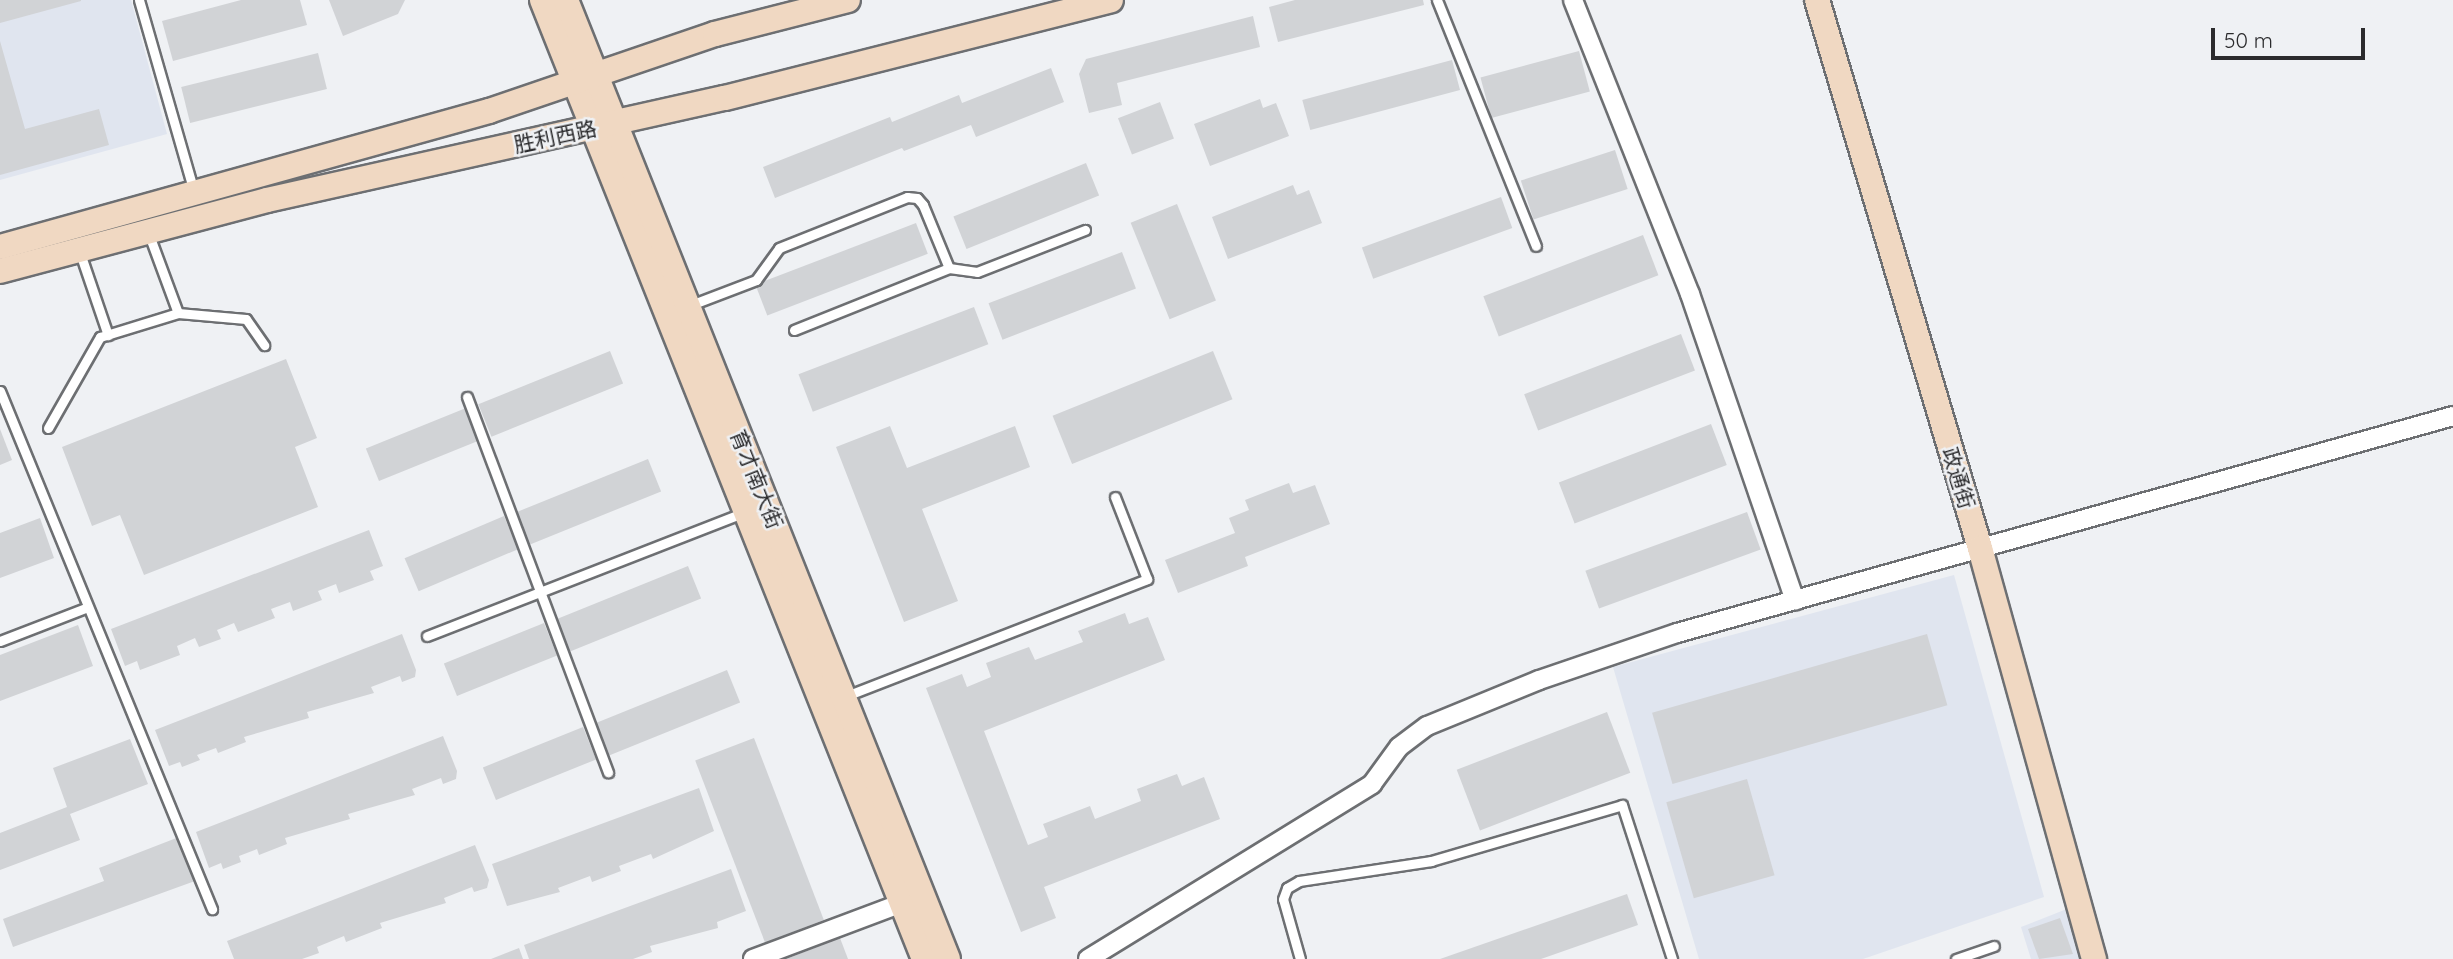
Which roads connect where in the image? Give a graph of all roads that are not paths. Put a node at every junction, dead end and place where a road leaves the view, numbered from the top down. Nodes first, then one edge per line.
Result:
1 (139, 0) edge
2 (542, 0) edge
3 (566, 0) edge
4 (848, 0) edge
5 (1111, 0) edge
6 (1437, 0) edge
7 (1573, 0) edge
8 (1817, 0) edge
9 (585, 78) junction
10 (604, 125) junction
11 (195, 194) junction
12 (1085, 230) dead end
13 (148, 232) junction
14 (1535, 246) dead end
15 (0, 247) edge
16 (79, 250) junction
17 (949, 268) junction
18 (0, 271) edge
19 (688, 306) junction
20 (178, 313) junction
21 (794, 330) dead end
22 (108, 335) junction
23 (264, 345) dead end
24 (0, 391) edge
25 (467, 397) dead end
26 (2453, 416) edge
27 (48, 428) dead end
28 (1115, 497) dead end
29 (746, 512) junction
30 (1980, 548) junction
31 (540, 592) junction
32 (1795, 600) junction
33 (88, 607) junction
34 (427, 636) dead end
35 (0, 641) edge
36 (844, 697) junction
37 (608, 772) dead end
38 (902, 903) junction
39 (212, 909) dead end
40 (1994, 946) dead end
41 (753, 959) edge
42 (924, 959) edge
43 (948, 959) edge
44 (1088, 959) edge
45 (1300, 959) edge
46 (1672, 959) edge
47 (1956, 959) edge
48 (2094, 959) edge

1 - 11 lane
2 - 9 main road, 育才南大街
3 - 9 main road, 育才南大街
4 - 9 main road, 胜利西路
5 - 10 main road, 胜利西路
6 - 14 lane
7 - 32 street
8 - 30 main road, 政通街
9 - 10 main road, 育才南大街
9 - 11 main road, 胜利西路
10 - 13 main road, 胜利西路
10 - 19 main road, 育才南大街
10 - 29 main road, 育才南大街
11 - 15 main road, 胜利西路
12 - 17 lane
13 - 16 main road, 胜利西路
13 - 20 lane
16 - 18 main road, 胜利西路
16 - 22 lane
17 - 19 lane
17 - 21 lane
19 - 36 main road, 育才南大街
20 - 22 lane
20 - 23 lane
22 - 27 lane
24 - 33 lane
25 - 31 lane
26 - 30 street
28 - 36 lane
29 - 31 lane
29 - 38 main road, 育才南大街
30 - 32 street
30 - 48 main road, 政通街
31 - 34 lane
31 - 37 lane
32 - 44 street
33 - 35 lane
33 - 39 lane
36 - 43 main road, 育才南大街
38 - 41 street
38 - 42 main road, 育才南大街
40 - 47 lane
45 - 46 lane

